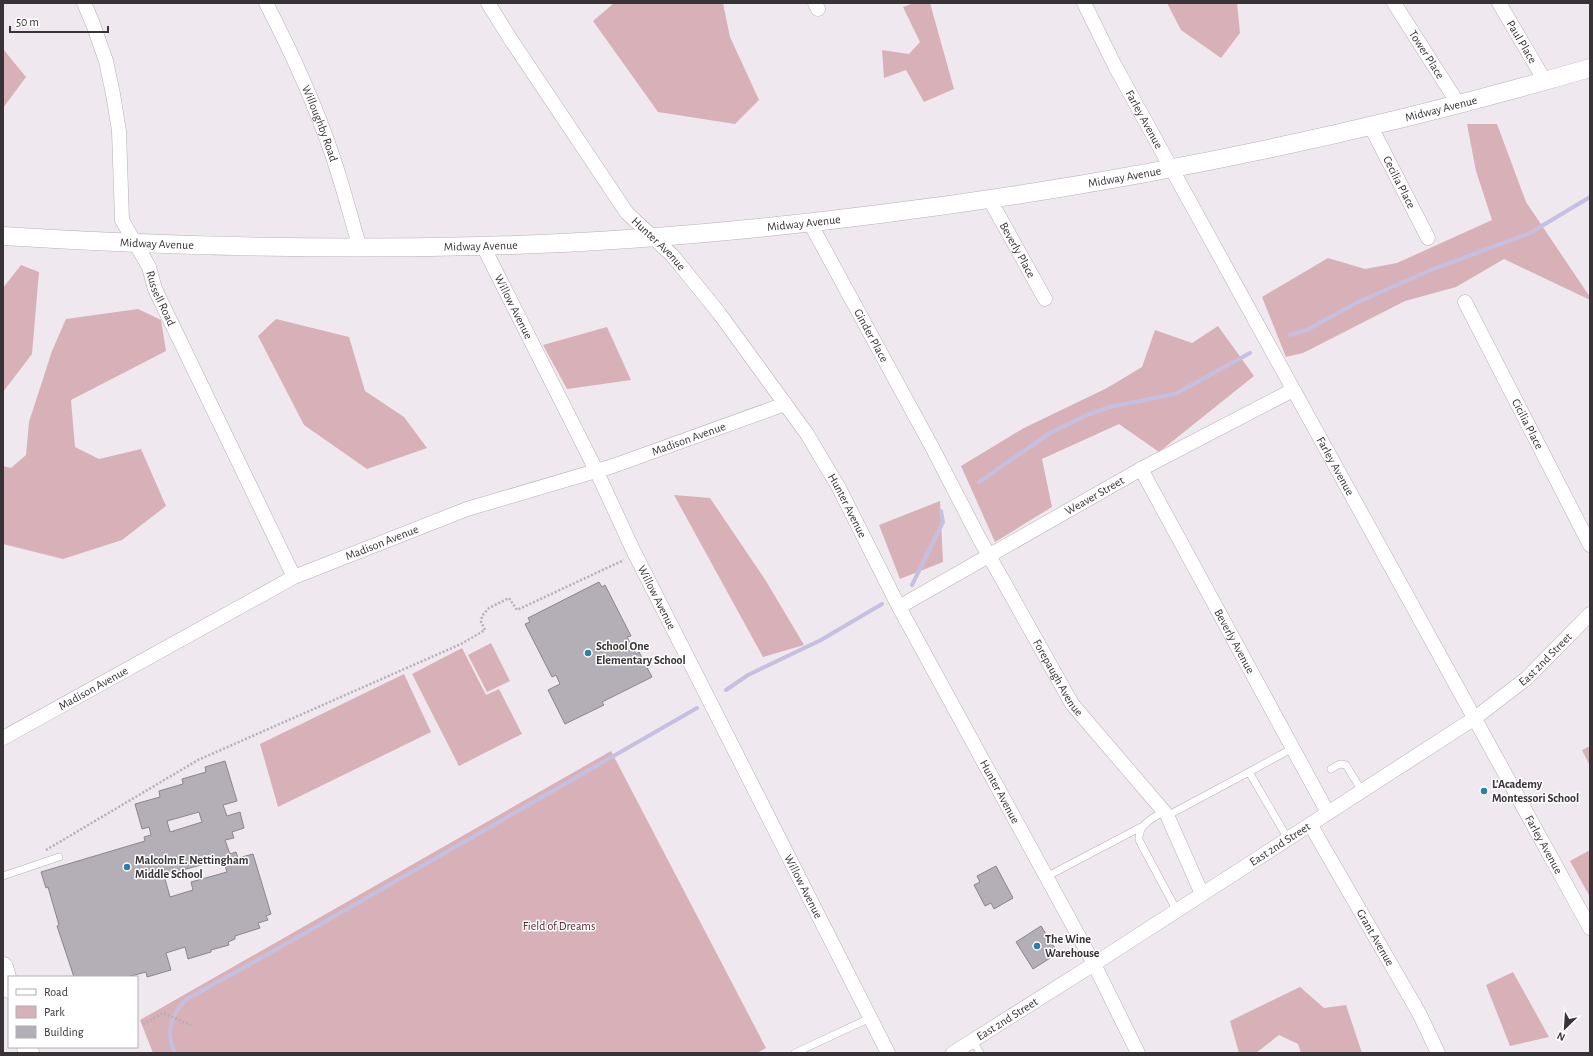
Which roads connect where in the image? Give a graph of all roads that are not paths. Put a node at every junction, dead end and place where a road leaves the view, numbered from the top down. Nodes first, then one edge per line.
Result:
1 (84, 3) edge
2 (266, 3) edge
3 (488, 3) edge
4 (1084, 3) edge
5 (1394, 3) edge
6 (1499, 3) edge
7 (1590, 68) edge
8 (1545, 81) junction
9 (1459, 105) junction
10 (1371, 127) junction
11 (1172, 169) junction
12 (990, 200) junction
13 (810, 223) junction
14 (3, 236) edge
15 (653, 238) junction
16 (1428, 238) dead end
17 (136, 244) junction
18 (482, 246) junction
19 (360, 248) junction
20 (1045, 299) dead end
21 (1465, 302) dead end
22 (1293, 390) junction
23 (785, 404) junction
24 (932, 447) joint
25 (1141, 469) junction
26 (596, 470) junction
27 (1590, 546) edge
28 (989, 556) junction
29 (294, 577) junction
30 (898, 607) junction
31 (1590, 614) edge
32 (1474, 718) junction
33 (3, 738) edge
34 (1293, 748) junction
35 (1331, 769) dead end
36 (1249, 772) junction
37 (1362, 791) junction
38 (1328, 813) junction
39 (1166, 814) junction
40 (1310, 824) junction
41 (1141, 827) junction
42 (1288, 838) junction
43 (59, 857) dead end
44 (3, 876) edge
45 (1046, 877) junction
46 (1202, 894) junction
47 (1177, 911) junction
48 (1590, 928) edge
49 (1094, 964) junction
50 (870, 1018) junction
51 (973, 1041) junction
52 (795, 1053) edge
53 (888, 1053) edge
54 (953, 1053) edge
55 (980, 1053) edge
56 (1138, 1053) edge
57 (1438, 1053) edge

1 - 17 street, Russell Road
2 - 19 street, Willoughby Road
3 - 15 street, Hunter Avenue
4 - 11 street, Farley Avenue
5 - 9 street, Tower Place
6 - 8 street, Paul Place
7 - 8 street, Midway Avenue
8 - 9 street, Midway Avenue
9 - 10 street, Midway Avenue
10 - 11 street, Midway Avenue
10 - 16 street, Cecilia Place
11 - 12 street, Midway Avenue
11 - 22 street, Farley Avenue
12 - 13 street, Midway Avenue
12 - 20 street, Beverly Place
13 - 15 street, Midway Avenue
13 - 24 street, Ginder Place
14 - 17 street, Midway Avenue
15 - 18 street, Midway Avenue
15 - 23 street, Hunter Avenue
17 - 19 street, Midway Avenue
17 - 29 street, Russell Road
18 - 19 street, Midway Avenue
18 - 26 street, Willow Avenue
21 - 27 street, Cicilia Place
22 - 25 street, Weaver Street
22 - 32 street, Farley Avenue
23 - 26 street, Madison Avenue
23 - 30 street, Hunter Avenue
24 - 28 street, Forepaugh Avenue
25 - 28 street, Weaver Street
25 - 34 street, Beverly Avenue
26 - 29 street, Madison Avenue
26 - 50 street, Willow Avenue
28 - 30 street, Weaver Street
28 - 39 street, Forepaugh Avenue
29 - 33 street, Madison Avenue
30 - 45 street, Hunter Avenue
31 - 32 street, East 2nd Street
32 - 37 street, East 2nd Street
32 - 48 street, Farley Avenue
34 - 36 lane
34 - 38 street, Beverly Avenue
35 - 37 lane
36 - 39 lane
36 - 42 lane
37 - 38 street, East 2nd Street
38 - 40 street, East 2nd Street
39 - 41 lane
39 - 46 street, Forepaugh Avenue
40 - 42 street, East 2nd Street
40 - 57 street, Grant Avenue
41 - 45 lane
41 - 47 lane
42 - 46 street, East 2nd Street
43 - 44 lane
45 - 49 street, Hunter Avenue
46 - 47 street, East 2nd Street
47 - 49 street, East 2nd Street
49 - 51 street, East 2nd Street
49 - 56 street, Hunter Avenue
50 - 52 lane
50 - 53 street, Willow Avenue
51 - 54 street, East 2nd Street
51 - 55 lane

